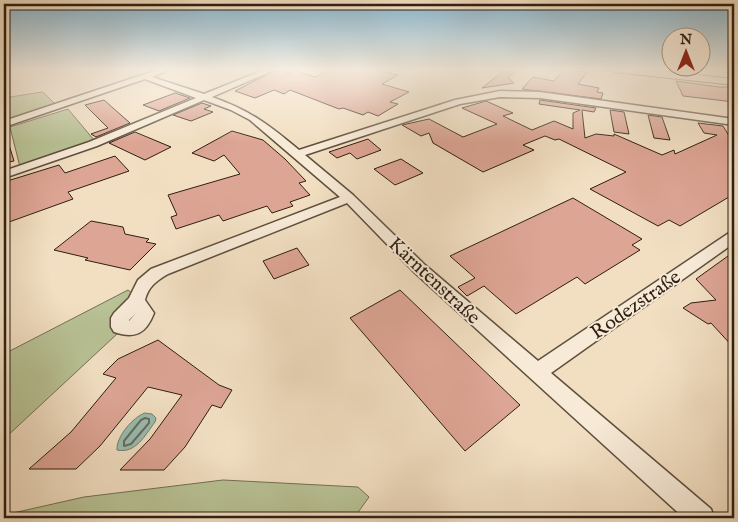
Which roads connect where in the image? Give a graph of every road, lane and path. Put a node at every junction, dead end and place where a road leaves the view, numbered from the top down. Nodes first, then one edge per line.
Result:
1 (95, 93) edge
2 (194, 93) edge
3 (213, 93) edge
4 (204, 97) junction
5 (734, 122) edge
6 (4, 124) edge
7 (298, 154) junction
8 (4, 175) edge
9 (349, 198) junction
10 (734, 236) edge
11 (137, 301) dead end
12 (536, 372) junction
13 (702, 518) edge

1 - 6 street
2 - 4 street, Kärntenstraße
3 - 4 street
4 - 7 street, Kärntenstraße
4 - 8 street
5 - 7 street
7 - 9 street, Kärntenstraße
9 - 11 street
9 - 12 street, Kärntenstraße
10 - 12 street, Rodezstraße
12 - 13 street, Kärntenstraße

